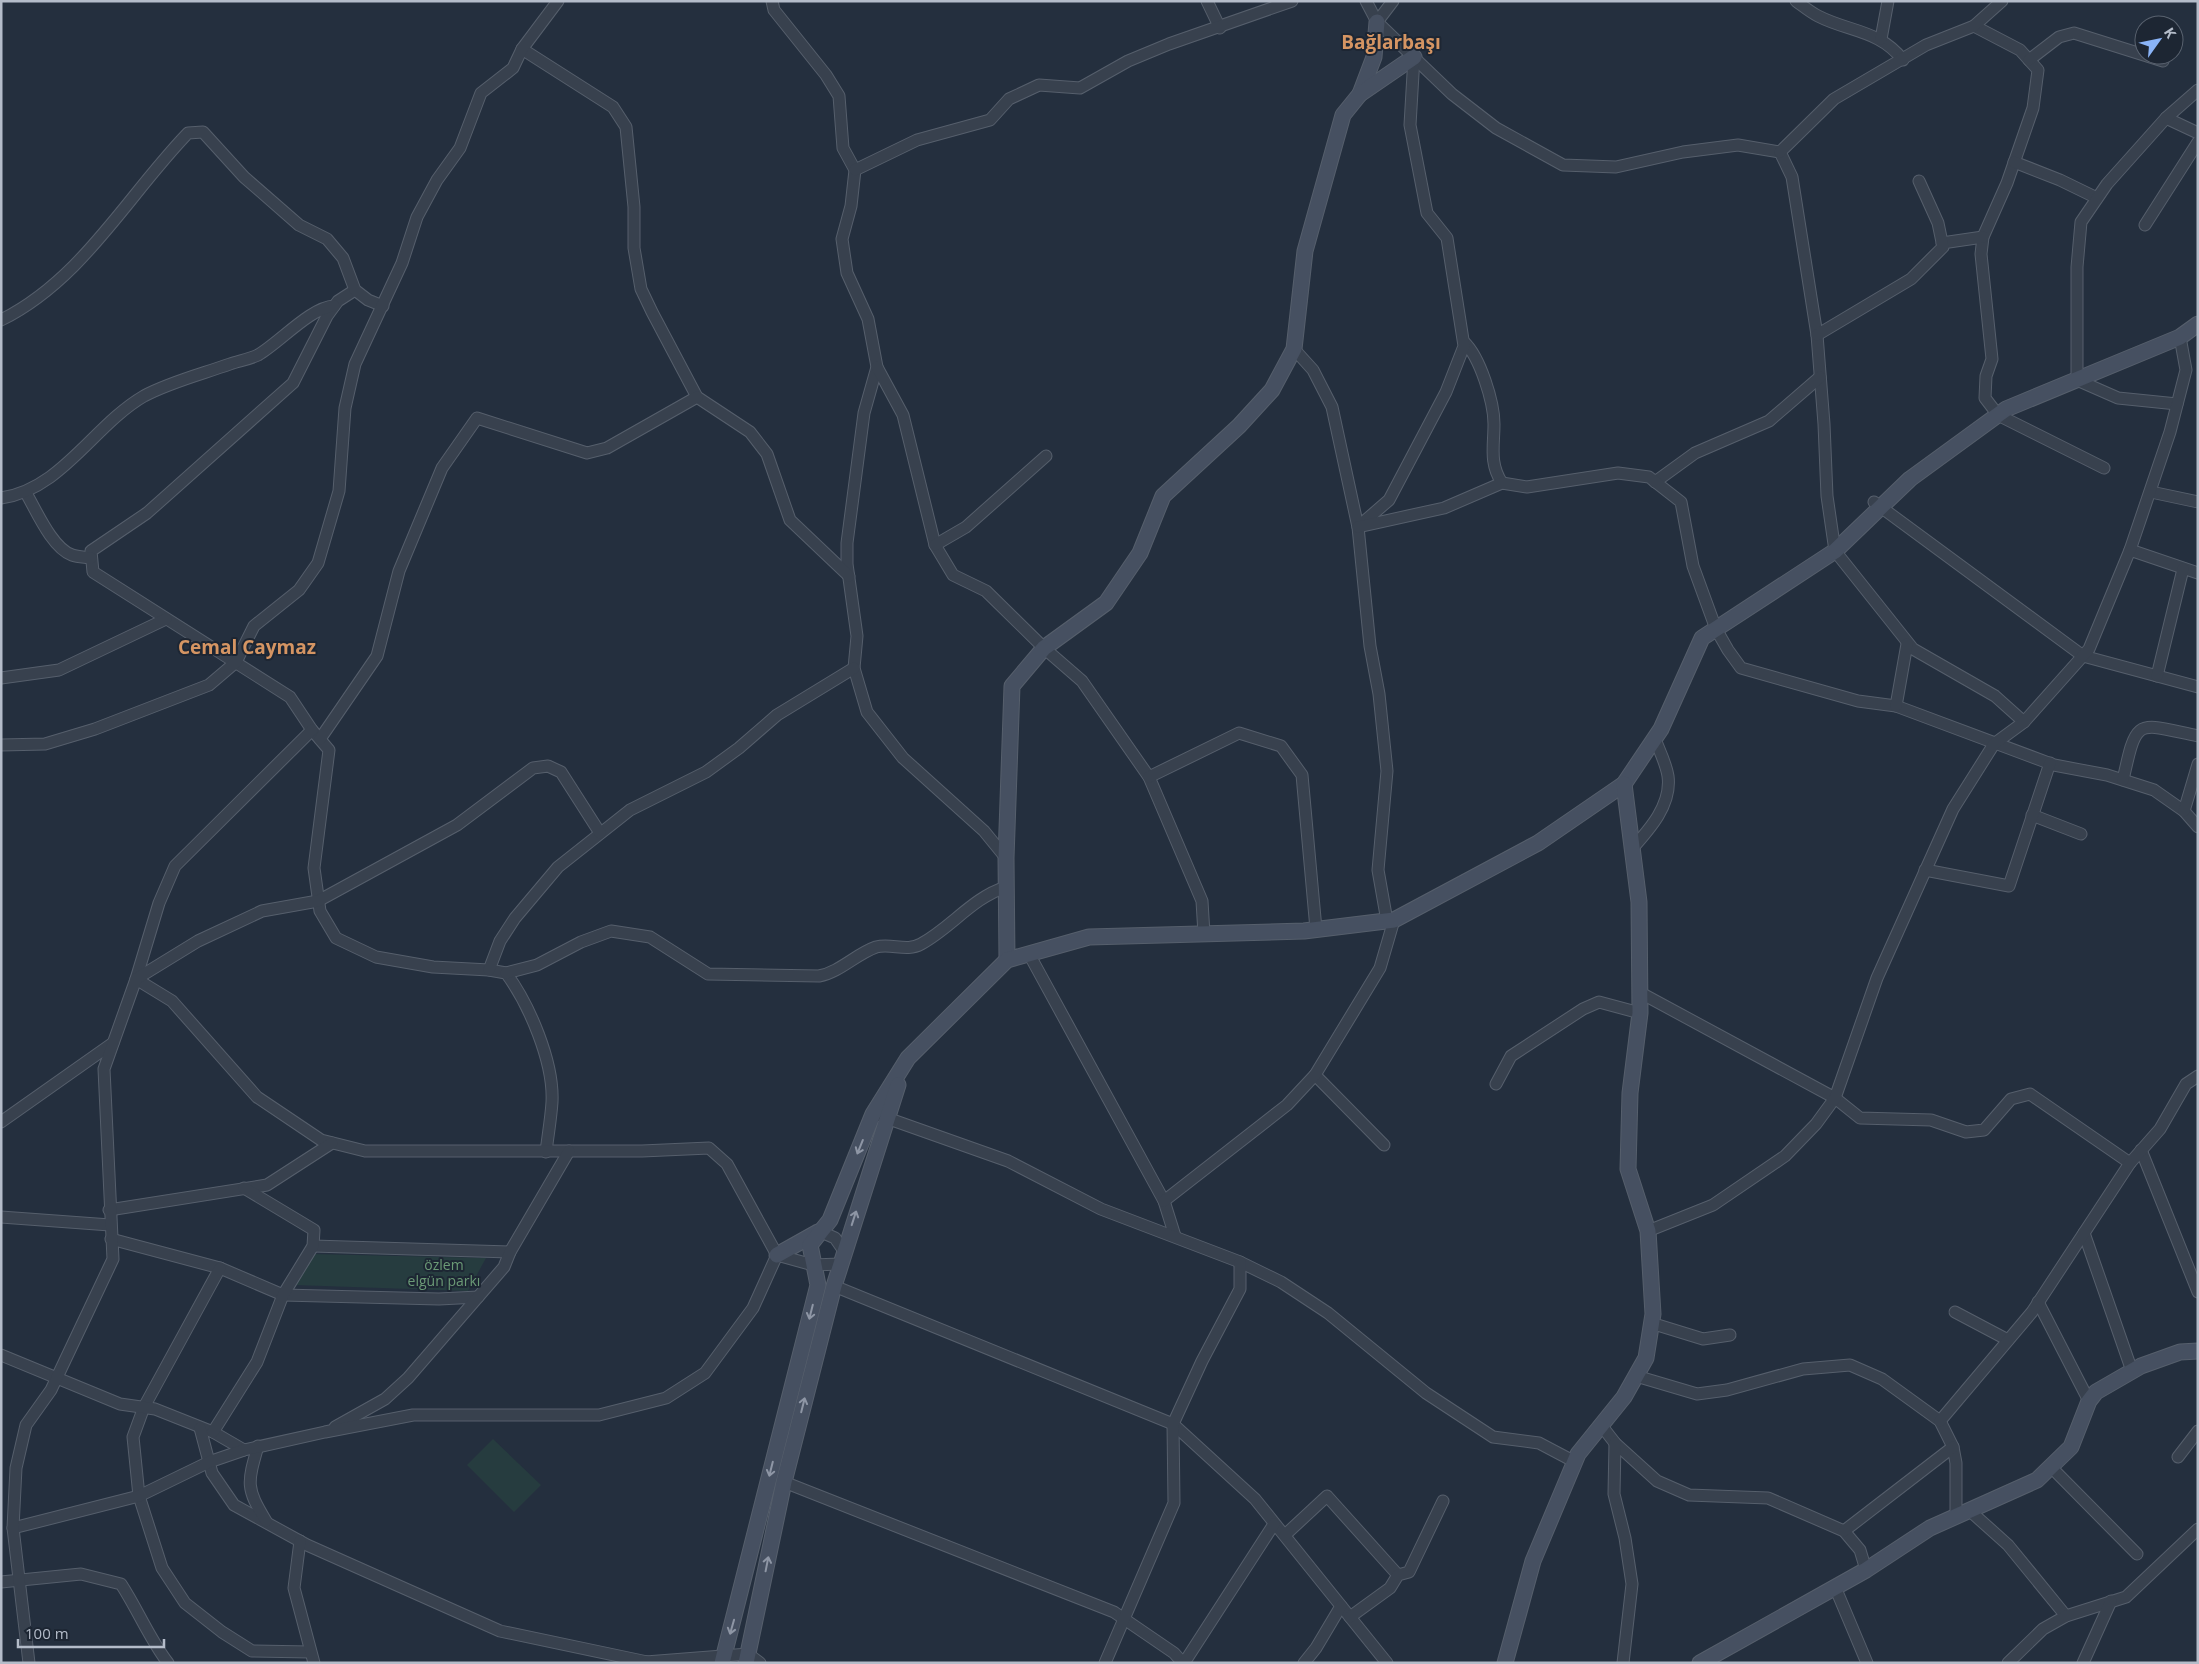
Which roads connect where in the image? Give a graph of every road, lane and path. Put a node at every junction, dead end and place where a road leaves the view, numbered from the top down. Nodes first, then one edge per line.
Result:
1 (558, 1) edge
2 (772, 1) edge
3 (1207, 1) edge
4 (1292, 1) edge
5 (1366, 1) edge
6 (1393, 1) edge
7 (1796, 1) edge
8 (1888, 1) edge
9 (2002, 1) edge
10 (1377, 22) junction
11 (1974, 26) junction
12 (1220, 28) junction
13 (1881, 39) junction
14 (522, 49) junction
15 (2134, 52) edge
16 (1414, 57) junction
17 (1903, 60) junction
18 (2029, 60) junction
19 (2198, 90) edge
20 (1360, 94) junction
21 (2166, 118) junction
22 (2198, 133) edge
23 (2198, 142) edge
24 (1780, 152) junction
25 (2014, 162) junction
26 (855, 170) junction
27 (1919, 181) dead end
28 (2097, 198) junction
29 (2145, 224) dead end
30 (1983, 236) junction
31 (1942, 243) junction
32 (355, 290) junction
33 (334, 306) junction
34 (383, 306) junction
35 (1, 320) edge
36 (2196, 327) edge
37 (1817, 335) junction
38 (2180, 337) junction
39 (1464, 342) junction
40 (1294, 349) junction
41 (877, 368) junction
42 (1820, 377) junction
43 (2077, 380) junction
44 (697, 397) junction
45 (2177, 404) junction
46 (1998, 415) junction
47 (1046, 456) dead end
48 (2104, 468) dead end
49 (1655, 482) junction
50 (1502, 483) junction
51 (2151, 492) junction
52 (26, 493) junction
53 (1, 498) edge
54 (2198, 502) edge
55 (1878, 505) junction
56 (1358, 527) junction
57 (935, 545) junction
58 (2130, 550) junction
59 (1835, 551) junction
60 (91, 558) junction
61 (2183, 570) junction
62 (2198, 573) edge
63 (849, 576) junction
64 (166, 619) junction
65 (1716, 629) junction
66 (1907, 644) junction
67 (1044, 648) junction
68 (2083, 656) junction
69 (236, 662) junction
70 (854, 668) junction
71 (2157, 676) junction
72 (1, 678) edge
73 (2198, 687) edge
74 (1896, 706) junction
75 (2024, 722) junction
76 (312, 730) junction
77 (2198, 736) edge
78 (1655, 738) junction
79 (320, 739) junction
80 (1994, 744) junction
81 (1, 745) edge
82 (2050, 763) junction
83 (2198, 764) edge
84 (1149, 777) junction
85 (2123, 780) junction
86 (1624, 784) junction
87 (2184, 811) junction
88 (2032, 815) junction
89 (2198, 827) edge
90 (600, 833) junction
91 (2081, 834) dead end
92 (1631, 850) junction
93 (1006, 858) junction
94 (1925, 870) junction
95 (1006, 887) junction
96 (318, 901) junction
97 (1390, 920) junction
98 (1316, 930) junction
99 (1204, 934) junction
100 (1029, 954) junction
101 (1007, 960) junction
102 (489, 970) junction
103 (506, 973) junction
104 (136, 979) junction
105 (1639, 992) junction
106 (1640, 1013) junction
107 (113, 1043) junction
108 (1315, 1075) junction
109 (2198, 1076) edge
110 (1496, 1084) dead end
111 (1836, 1098) junction
112 (880, 1116) junction
113 (1, 1122) edge
114 (332, 1143) junction
115 (1384, 1144) dead end
116 (2141, 1150) junction
117 (569, 1151) junction
118 (546, 1152) junction
119 (2130, 1163) junction
120 (244, 1188) junction
121 (1164, 1201) junction
122 (109, 1210) junction
123 (1, 1217) edge
124 (110, 1225) junction
125 (819, 1231) junction
126 (1648, 1231) junction
127 (2084, 1233) junction
128 (1174, 1236) junction
129 (111, 1239) junction
130 (313, 1246) junction
131 (510, 1252) junction
132 (777, 1255) junction
133 (842, 1258) junction
134 (1240, 1262) junction
135 (813, 1264) junction
136 (220, 1268) junction
137 (834, 1286) junction
138 (2198, 1292) edge
139 (283, 1295) junction
140 (478, 1297) junction
141 (2038, 1302) junction
142 (1956, 1312) dead end
143 (1651, 1323) junction
144 (1730, 1336) dead end
145 (2008, 1340) junction
146 (2198, 1351) edge
147 (1, 1355) edge
148 (2132, 1371) junction
149 (1636, 1376) junction
150 (57, 1377) junction
151 (2089, 1401) junction
152 (144, 1407) junction
153 (1940, 1421) junction
154 (1173, 1424) junction
155 (1601, 1426) junction
156 (200, 1428) junction
157 (2198, 1431) edge
158 (213, 1432) junction
159 (325, 1432) junction
160 (1615, 1443) junction
161 (258, 1446) junction
162 (1953, 1447) junction
163 (244, 1450) junction
164 (2178, 1457) dead end
165 (209, 1462) junction
166 (1575, 1462) junction
167 (2051, 1466) junction
168 (784, 1482) junction
169 (139, 1496) junction
170 (1443, 1501) dead end
171 (1962, 1513) junction
172 (267, 1523) junction
173 (1274, 1524) junction
174 (12, 1528) junction
175 (1844, 1531) junction
176 (2195, 1532) edge
177 (1285, 1535) junction
178 (300, 1541) junction
179 (2137, 1554) dead end
180 (1866, 1570) junction
181 (1398, 1574) junction
182 (18, 1580) junction
183 (1, 1582) edge
184 (1835, 1587) junction
185 (2112, 1601) junction
186 (1341, 1606) junction
187 (2066, 1616) junction
188 (1350, 1617) junction
189 (1125, 1620) junction
190 (312, 1657) edge
191 (723, 1659) edge
192 (625, 1660) edge
193 (751, 1660) edge
194 (649, 1662) edge
195 (29, 1663) edge
196 (168, 1663) edge
197 (1105, 1663) edge
198 (1184, 1663) edge
199 (1304, 1663) edge
200 (1387, 1663) edge
201 (1505, 1663) edge
202 (1623, 1663) edge
203 (1701, 1663) edge
204 (1867, 1663) edge
205 (2008, 1663) edge
206 (2083, 1663) edge

1 - 14 street
2 - 26 street
3 - 12 street
4 - 12 street
5 - 10 street
6 - 10 street
7 - 13 street
8 - 13 street
9 - 11 street
10 - 16 street
10 - 20 street
11 - 17 street
11 - 18 street
12 - 26 street
13 - 17 street
14 - 34 street
14 - 44 street
15 - 18 street
16 - 20 street
16 - 24 street
16 - 39 street
17 - 24 street
18 - 25 street
19 - 21 street
20 - 40 street
21 - 22 street
21 - 28 street
23 - 29 street
24 - 37 street
25 - 28 street
25 - 30 street
26 - 41 street
27 - 31 street
28 - 43 street
30 - 31 street
30 - 46 street
31 - 37 street
32 - 33 street
32 - 34 street
32 - 35 street
33 - 52 street
33 - 60 street
34 - 69 street
36 - 38 street
37 - 42 street
38 - 43 street
38 - 45 street
39 - 50 street
39 - 56 street
40 - 56 street
40 - 67 street
41 - 57 street
41 - 63 street
42 - 49 street
42 - 59 street
43 - 45 street
43 - 46 street
44 - 63 street
44 - 79 street
45 - 51 street
46 - 48 street
46 - 55 street
47 - 57 street
49 - 50 street
49 - 65 street
50 - 56 street
51 - 54 street
51 - 58 street
52 - 53 street
52 - 60 street
55 - 59 street
55 - 68 street
56 - 97 street
57 - 67 street
58 - 61 street
58 - 68 street
59 - 65 street
59 - 66 street
60 - 64 street
61 - 62 street
61 - 71 street
63 - 70 street
64 - 69 street
64 - 72 street
65 - 74 street
65 - 78 street
66 - 74 street
66 - 75 street
67 - 84 street
67 - 93 street
68 - 71 street
68 - 75 street
69 - 76 street
69 - 81 street
70 - 90 street
70 - 93 street
71 - 73 street
74 - 80 street
75 - 80 street
76 - 79 street
76 - 104 street
77 - 85 street
78 - 86 street
78 - 92 street
79 - 96 street
80 - 82 street
80 - 94 street
82 - 85 street
82 - 88 street
83 - 87 street
84 - 98 street
84 - 99 street
85 - 87 street
86 - 92 street
86 - 97 street
87 - 89 street
88 - 91 street
88 - 94 street
90 - 96 street
90 - 102 street
92 - 105 street
93 - 95 street
94 - 111 street
95 - 101 street
95 - 103 street
96 - 102 street
96 - 104 street
97 - 98 street
97 - 108 street
98 - 99 street
99 - 100 street
100 - 101 street
100 - 121 street
101 - 112 street
102 - 103 street
103 - 118 street
104 - 107 street
104 - 114 street
105 - 106 street
105 - 111 street
106 - 110 street
106 - 126 street
107 - 113 street
107 - 122 street
108 - 115 street
108 - 121 street
109 - 116 street
111 - 119 street
111 - 126 street
112 -> 125 street
112 - 128 street
133 -> 112 street
114 - 118 street
114 - 120 street
116 - 119 street
116 - 138 street
117 - 118 street
117 - 131 street
117 - 132 street
119 - 127 street
120 - 122 street
120 - 130 street
121 - 128 street
122 - 124 street
123 - 124 street
124 - 129 street
125 - 132 street
125 - 133 street
125 - 135 street
126 - 143 street
127 - 141 street
127 - 148 street
128 - 134 street
129 - 136 street
129 - 150 street
130 - 131 street
130 - 139 street
131 - 140 street
132 - 135 street
132 - 159 street
133 - 135 street
133 - 137 street
134 - 154 street
134 - 166 street
135 -> 191 street
136 - 139 street
136 - 152 street
137 - 154 street
168 -> 137 street
139 - 140 street
139 - 158 street
140 - 159 street
141 - 145 street
141 - 151 street
142 - 145 street
143 - 144 street
143 - 149 street
145 - 153 street
146 - 148 street
147 - 150 street
148 - 151 street
149 - 153 street
149 - 155 street
150 - 152 street
150 - 174 street
151 - 167 street
152 - 156 street
152 - 169 street
153 - 162 street
154 - 173 street
154 - 189 street
155 - 160 street
155 - 166 street
156 - 158 street
156 - 165 street
157 - 164 street
158 - 163 street
159 - 161 street
160 - 175 street
160 - 202 street
161 - 163 street
161 - 172 street
162 - 171 street
162 - 175 street
163 - 165 street
165 - 169 street
165 - 172 street
166 - 201 street
167 - 171 street
167 - 179 street
168 - 189 street
193 -> 168 street
169 - 174 street
169 - 190 street
170 - 181 street
171 - 180 street
171 - 187 street
172 - 178 street
173 - 177 street
173 - 198 street
174 - 182 street
175 - 180 street
176 - 185 street
177 - 181 street
177 - 186 street
178 - 190 street
178 - 192 street
180 - 184 street
181 - 188 street
182 - 183 street
182 - 195 street
182 - 196 street
184 - 203 street
184 - 204 street
185 - 187 street
185 - 206 street
186 - 188 street
186 - 199 street
187 - 205 street
188 - 200 street
189 - 197 street
189 - 198 street
191 - 193 street
191 - 194 street
192 - 194 street

